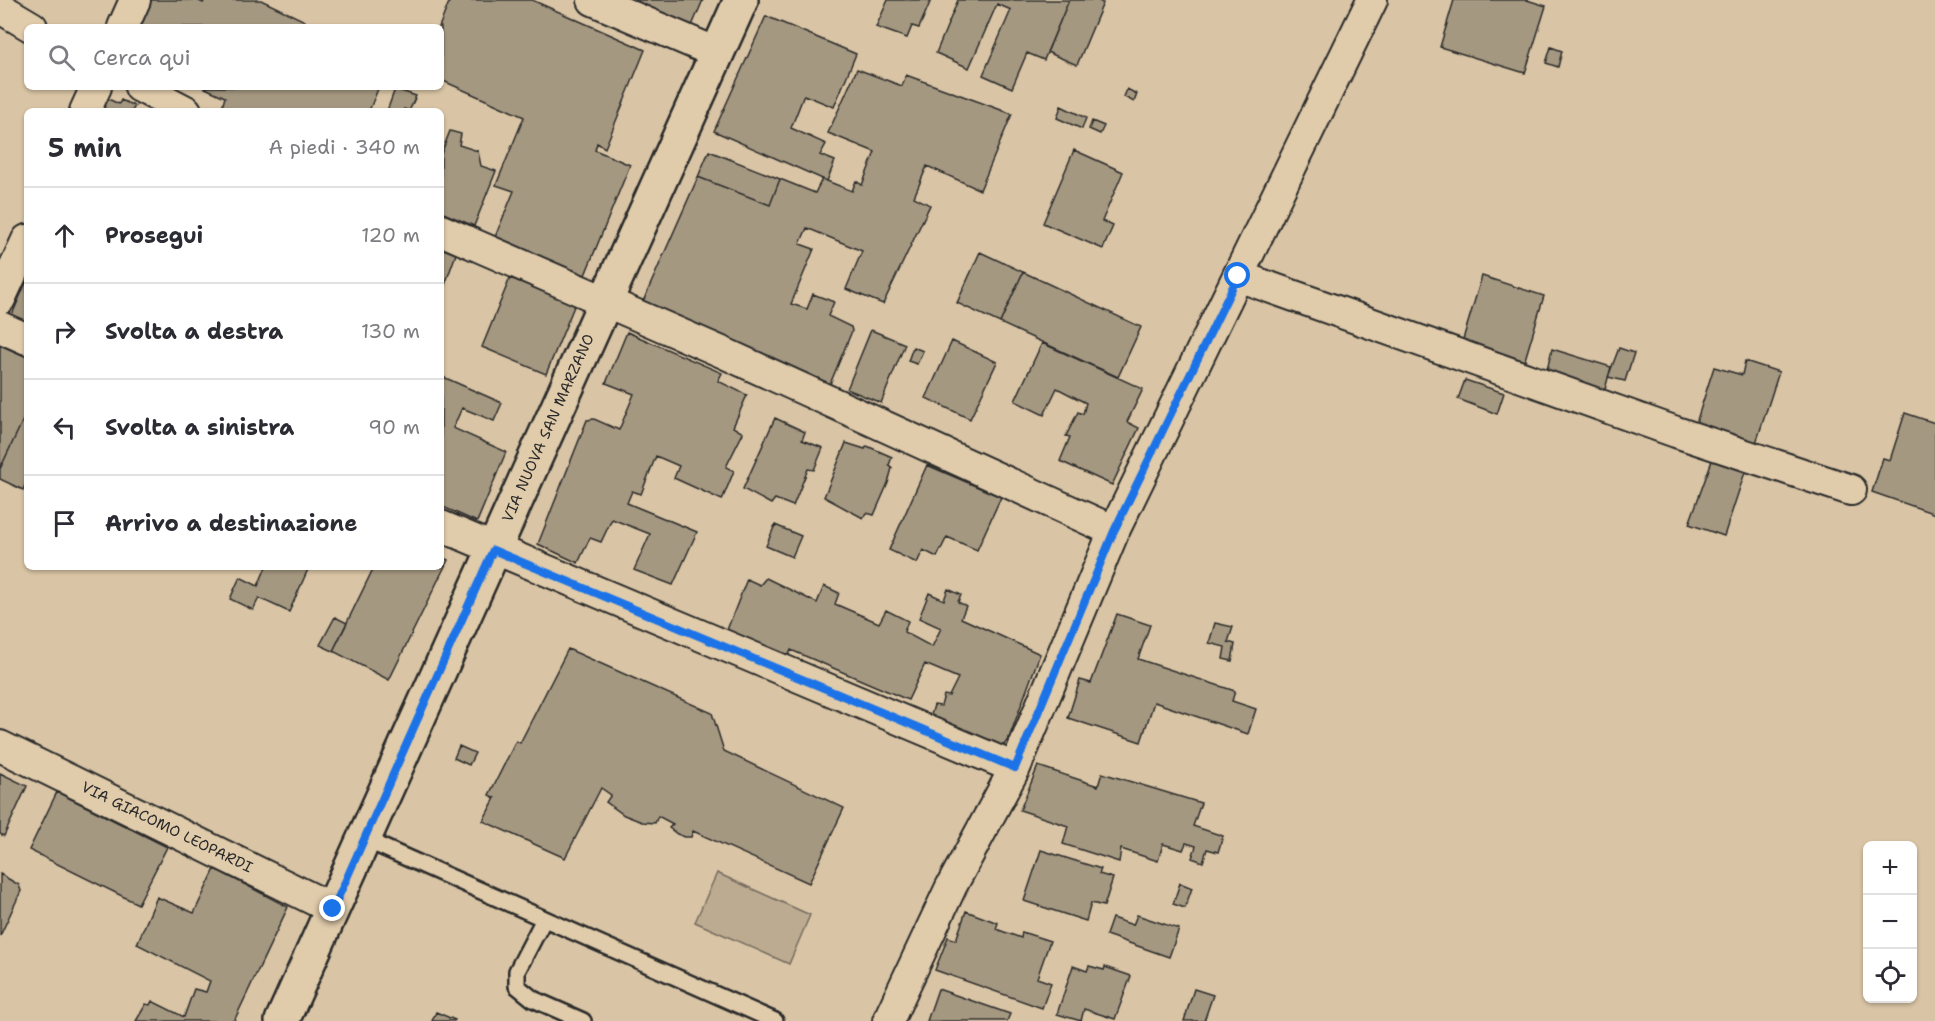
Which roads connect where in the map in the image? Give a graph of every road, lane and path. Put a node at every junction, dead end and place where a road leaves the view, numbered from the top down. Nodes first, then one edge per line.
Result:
1 (135, 0) edge
2 (593, 0) edge
3 (741, 0) edge
4 (1372, 0) edge
5 (0, 8) edge
6 (28, 24) edge
7 (124, 24) edge
8 (717, 53) junction
9 (95, 90) edge
10 (146, 90) edge
11 (86, 108) edge
12 (180, 108) edge
13 (444, 232) edge
14 (24, 247) edge
15 (1238, 276) junction
16 (0, 299) edge
17 (605, 303) junction
18 (0, 327) edge
19 (24, 338) edge
20 (1851, 490) dead end
21 (444, 527) edge
22 (1114, 531) junction
23 (493, 550) junction
24 (0, 746) edge
25 (1015, 768) junction
26 (364, 839) junction
27 (333, 909) junction
28 (544, 919) junction
29 (282, 1021) edge
30 (584, 1021) edge
31 (775, 1021) edge
32 (888, 1021) edge

1 - 7 street
2 - 8 street
3 - 8 main road, VIA NUOVA SAN MARZANO
4 - 15 street
5 - 6 street
8 - 17 main road, VIA NUOVA SAN MARZANO
9 - 11 street
10 - 12 street
13 - 17 street
14 - 16 street
15 - 20 street
15 - 22 street
17 - 22 street
17 - 23 main road, VIA NUOVA SAN MARZANO
18 - 19 street
21 - 23 street
22 - 25 street
23 - 25 street
23 - 26 main road, VIA NUOVA SAN MARZANO
24 - 27 street, VIA GIACOMO LEOPARDI
25 - 32 street
26 - 27 main road, VIA NUOVA SAN MARZANO
26 - 28 lane
27 - 29 main road, VIA NUOVA SAN MARZANO
28 - 30 lane
28 - 31 lane

